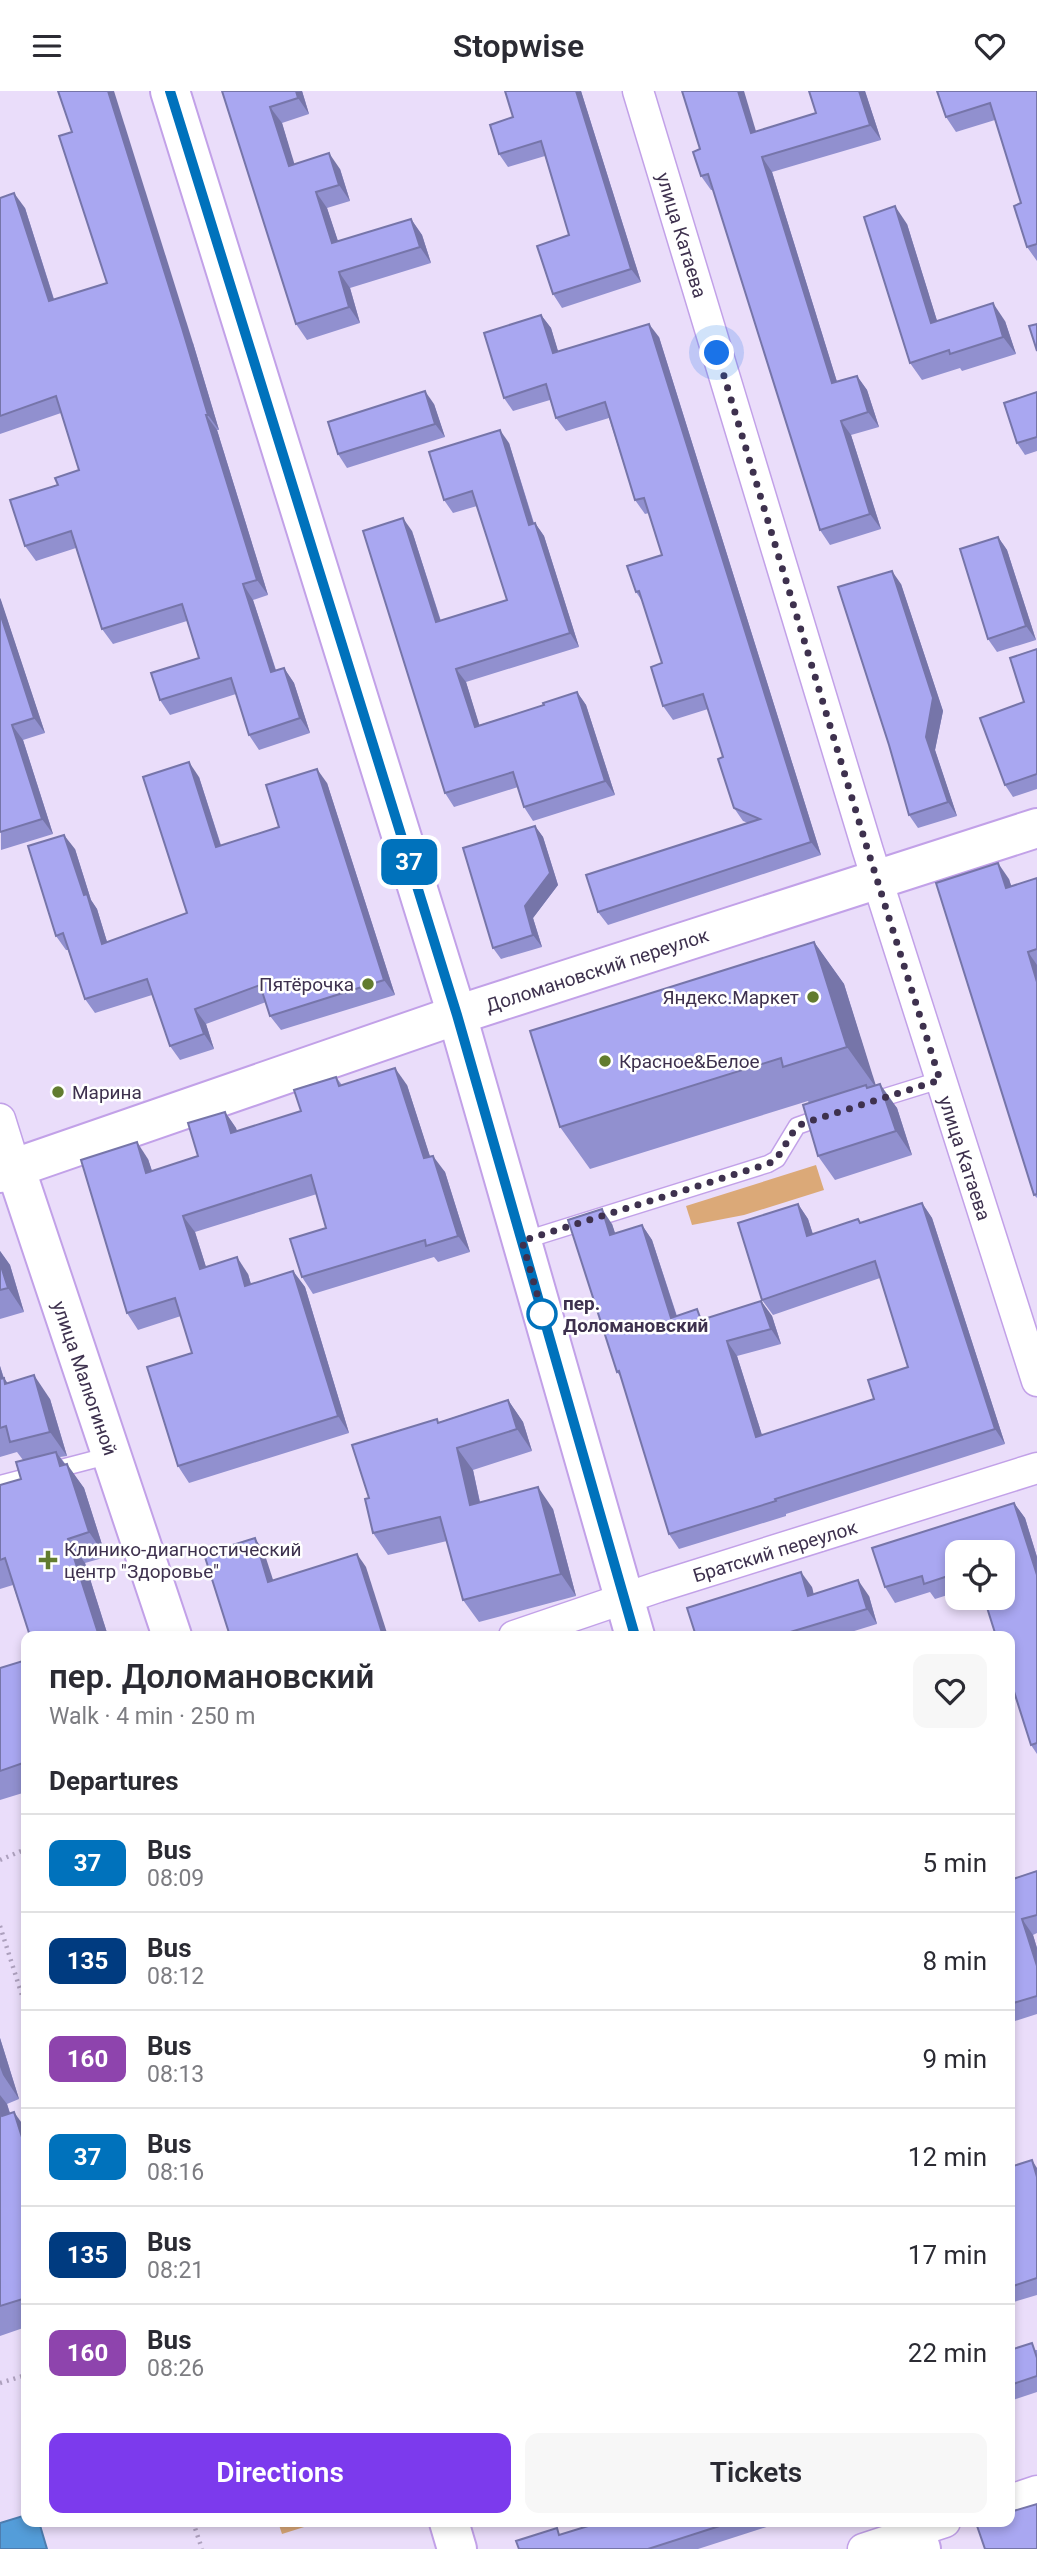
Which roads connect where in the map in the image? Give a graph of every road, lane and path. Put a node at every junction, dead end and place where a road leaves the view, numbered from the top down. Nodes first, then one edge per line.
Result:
1 (170, 91) edge
2 (638, 91) edge
3 (1037, 828) edge
4 (878, 880) junction
5 (457, 1015) junction
6 (940, 1080) junction
7 (0, 1119) edge
8 (8, 1170) edge
9 (522, 1241) junction
10 (1037, 1381) edge
11 (111, 1455) junction
12 (1037, 1468) edge
13 (0, 1484) edge
14 (624, 1598) junction
15 (170, 1631) edge
16 (528, 1631) edge
17 (634, 1631) edge
18 (21, 1851) edge
19 (0, 1860) edge
20 (0, 1926) edge
21 (21, 1992) edge
22 (21, 2377) edge
23 (0, 2383) edge
24 (1037, 2491) edge
25 (1015, 2498) edge
26 (195, 2527) edge
27 (450, 2527) edge
28 (923, 2531) edge
29 (202, 2549) edge
30 (457, 2549) edge
31 (863, 2549) edge

1 - 5 main road
2 - 4 street, улица Катаева
3 - 4 main road, Доломановский переулок
4 - 5 main road, Доломановский переулок
4 - 6 street, улица Катаева
5 - 8 main road, Доломановский переулок
5 - 9 main road
6 - 9 lane
6 - 10 street, улица Катаева
7 - 8 street, улица Малюгиной
8 - 11 main road, улица Малюгиной
9 - 14 main road
11 - 13 lane
11 - 15 main road, улица Малюгиной
12 - 14 street, Братский переулок
14 - 16 street, Братский переулок
14 - 17 main road
18 - 19 path
20 - 21 path
22 - 23 path
24 - 25 street
26 - 29 path
27 - 30 main road
28 - 31 street

